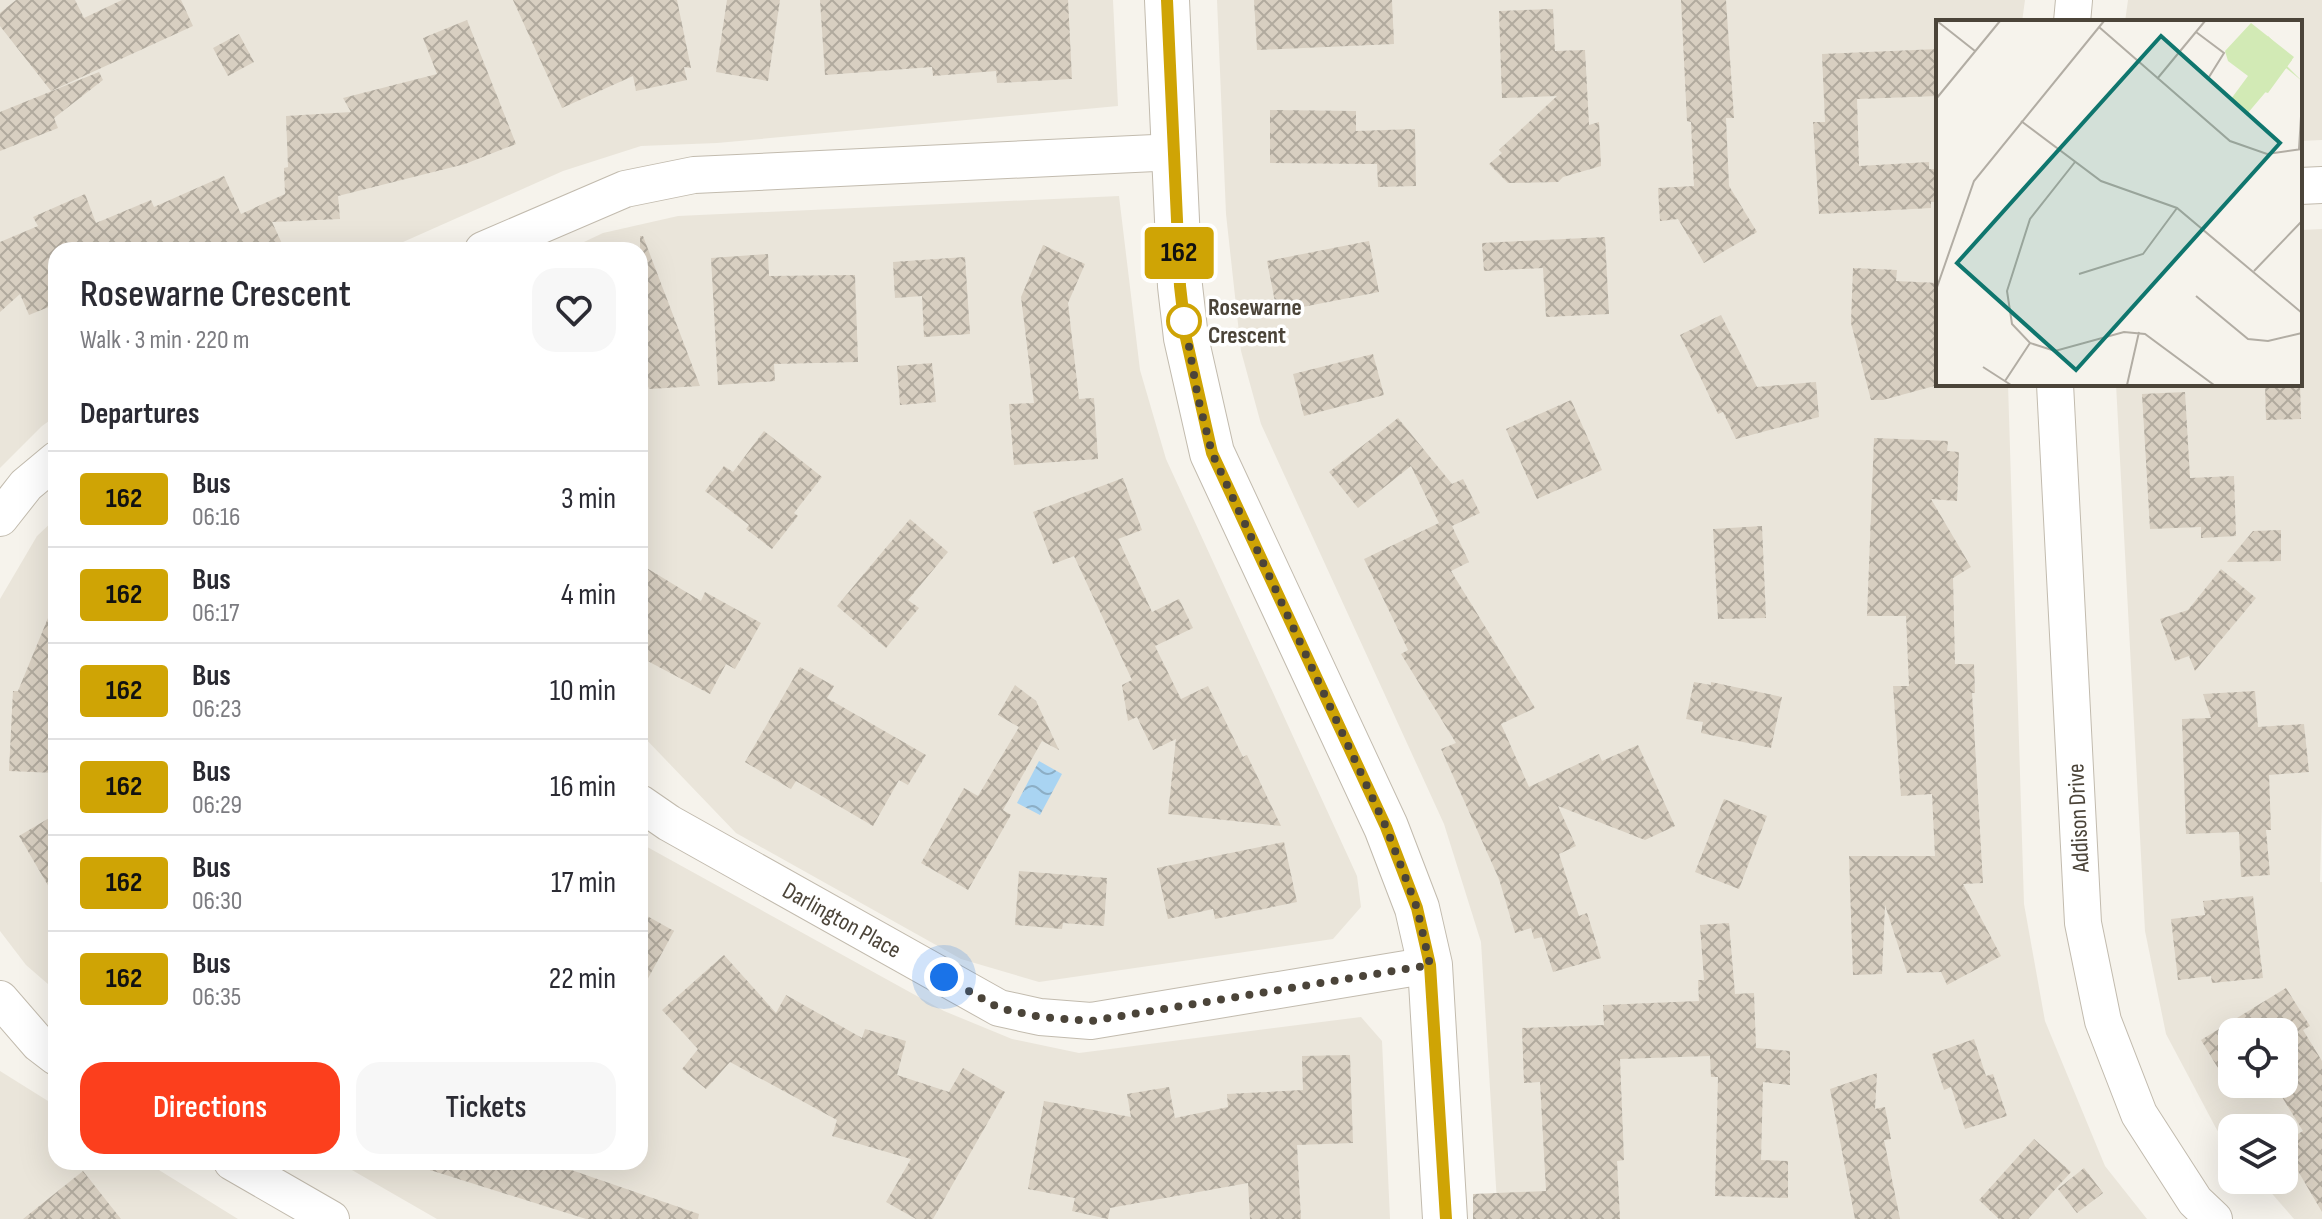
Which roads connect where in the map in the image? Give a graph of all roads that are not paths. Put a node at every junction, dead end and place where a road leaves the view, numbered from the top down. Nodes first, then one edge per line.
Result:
1 (1167, 0) edge
2 (2074, 0) edge
3 (2072, 20) edge
4 (1176, 152) junction
5 (2322, 185) edge
6 (2302, 186) edge
7 (502, 242) edge
8 (2055, 386) edge
9 (48, 467) edge
10 (0, 518) edge
11 (648, 809) edge
12 (1430, 965) junction
13 (0, 999) edge
14 (48, 1051) edge
15 (246, 1170) edge
16 (331, 1219) edge
17 (1445, 1219) edge
18 (2214, 1219) edge

1 - 4 street
2 - 3 street
4 - 7 street
4 - 12 street
5 - 6 street
8 - 18 street, Addison Drive
9 - 10 street
11 - 12 street, Darlington Place
12 - 17 street
13 - 14 street
15 - 16 street

